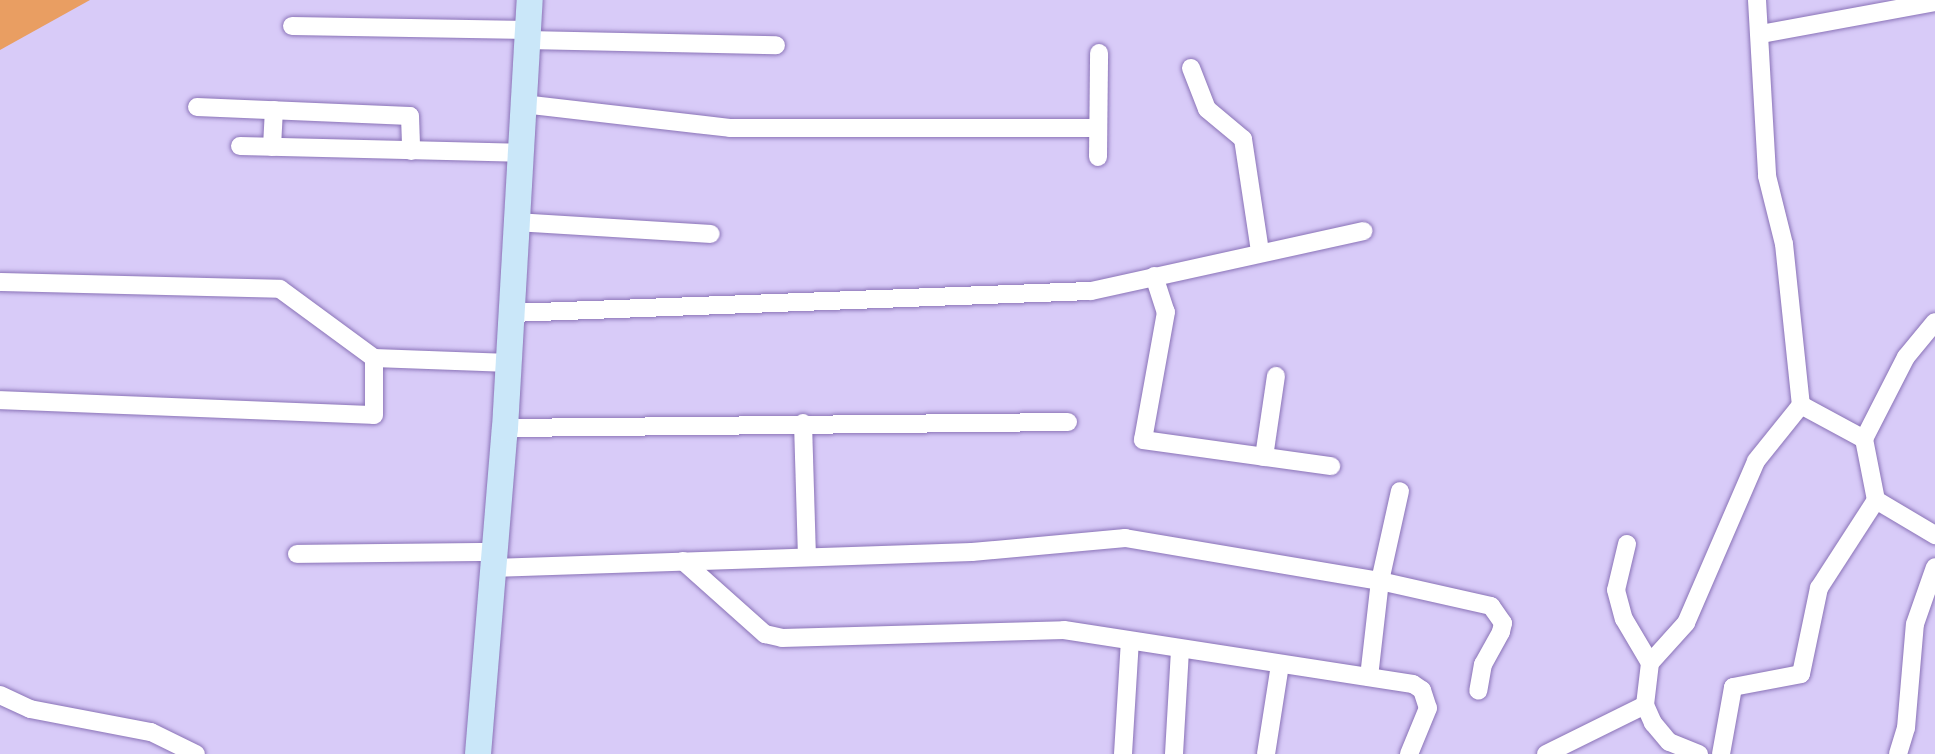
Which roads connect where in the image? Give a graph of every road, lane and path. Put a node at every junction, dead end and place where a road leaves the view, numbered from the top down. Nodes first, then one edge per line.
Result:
1 (530, 0) edge
2 (1757, 0) edge
3 (1935, 2) edge
4 (292, 26) dead end
5 (1761, 34) junction
6 (528, 35) junction
7 (776, 45) dead end
8 (1099, 53) dead end
9 (1191, 68) dead end
10 (523, 104) junction
11 (197, 107) dead end
12 (274, 110) junction
13 (1098, 128) junction
14 (240, 146) dead end
15 (272, 147) junction
16 (411, 151) junction
17 (519, 153) junction
18 (1098, 157) dead end
19 (516, 222) junction
20 (1363, 231) dead end
21 (711, 234) dead end
22 (1260, 251) junction
23 (1154, 276) junction
24 (0, 282) edge
25 (512, 313) junction
26 (1935, 322) edge
27 (374, 358) junction
28 (510, 363) junction
29 (1276, 376) dead end
30 (0, 400) edge
31 (1801, 405) junction
32 (1068, 422) dead end
33 (803, 423) junction
34 (505, 428) junction
35 (1864, 439) junction
36 (1264, 457) junction
37 (1331, 466) dead end
38 (1400, 491) dead end
39 (1876, 500) junction
40 (1935, 535) edge
41 (1627, 544) dead end
42 (297, 554) dead end
43 (807, 557) junction
44 (493, 560) junction
45 (683, 561) junction
46 (1933, 577) edge
47 (1380, 581) junction
48 (1130, 641) junction
49 (1180, 650) junction
50 (1650, 663) junction
51 (1280, 665) junction
52 (1369, 677) junction
53 (1478, 691) dead end
54 (0, 695) edge
55 (1645, 705) junction
56 (196, 754) edge
57 (478, 754) edge
58 (1123, 754) edge
59 (1174, 754) edge
60 (1266, 754) edge
61 (1409, 754) edge
62 (1546, 754) edge
63 (1699, 754) edge
64 (1721, 754) edge
65 (1898, 754) edge

1 - 6 street
2 - 5 street
3 - 5 street
4 - 6 street
5 - 31 street
6 - 7 street
6 - 10 street
8 - 13 street
9 - 22 street
10 - 13 street
10 - 17 street
11 - 12 street
12 - 15 street
12 - 16 street
13 - 18 street
14 - 15 street
15 - 16 street
16 - 17 street
17 - 19 street
19 - 21 street
19 - 25 street
20 - 22 street
22 - 23 street
23 - 25 street
23 - 36 street
24 - 27 street
25 - 28 street
26 - 35 street
27 - 28 street
27 - 30 street
28 - 34 street
29 - 36 street
31 - 35 street
31 - 50 street
32 - 33 street
33 - 34 street
33 - 43 street
34 - 44 street
35 - 39 street
36 - 37 street
38 - 47 street
39 - 40 street
39 - 64 street
41 - 50 street
42 - 44 street
43 - 45 street
43 - 47 street
44 - 45 street
44 - 57 street
45 - 48 street
46 - 65 street
47 - 52 street
47 - 53 street
48 - 49 street
48 - 58 street
49 - 51 street
49 - 59 street
50 - 55 street
51 - 52 street
51 - 60 street
52 - 61 street
54 - 56 street
55 - 62 street
55 - 63 street

